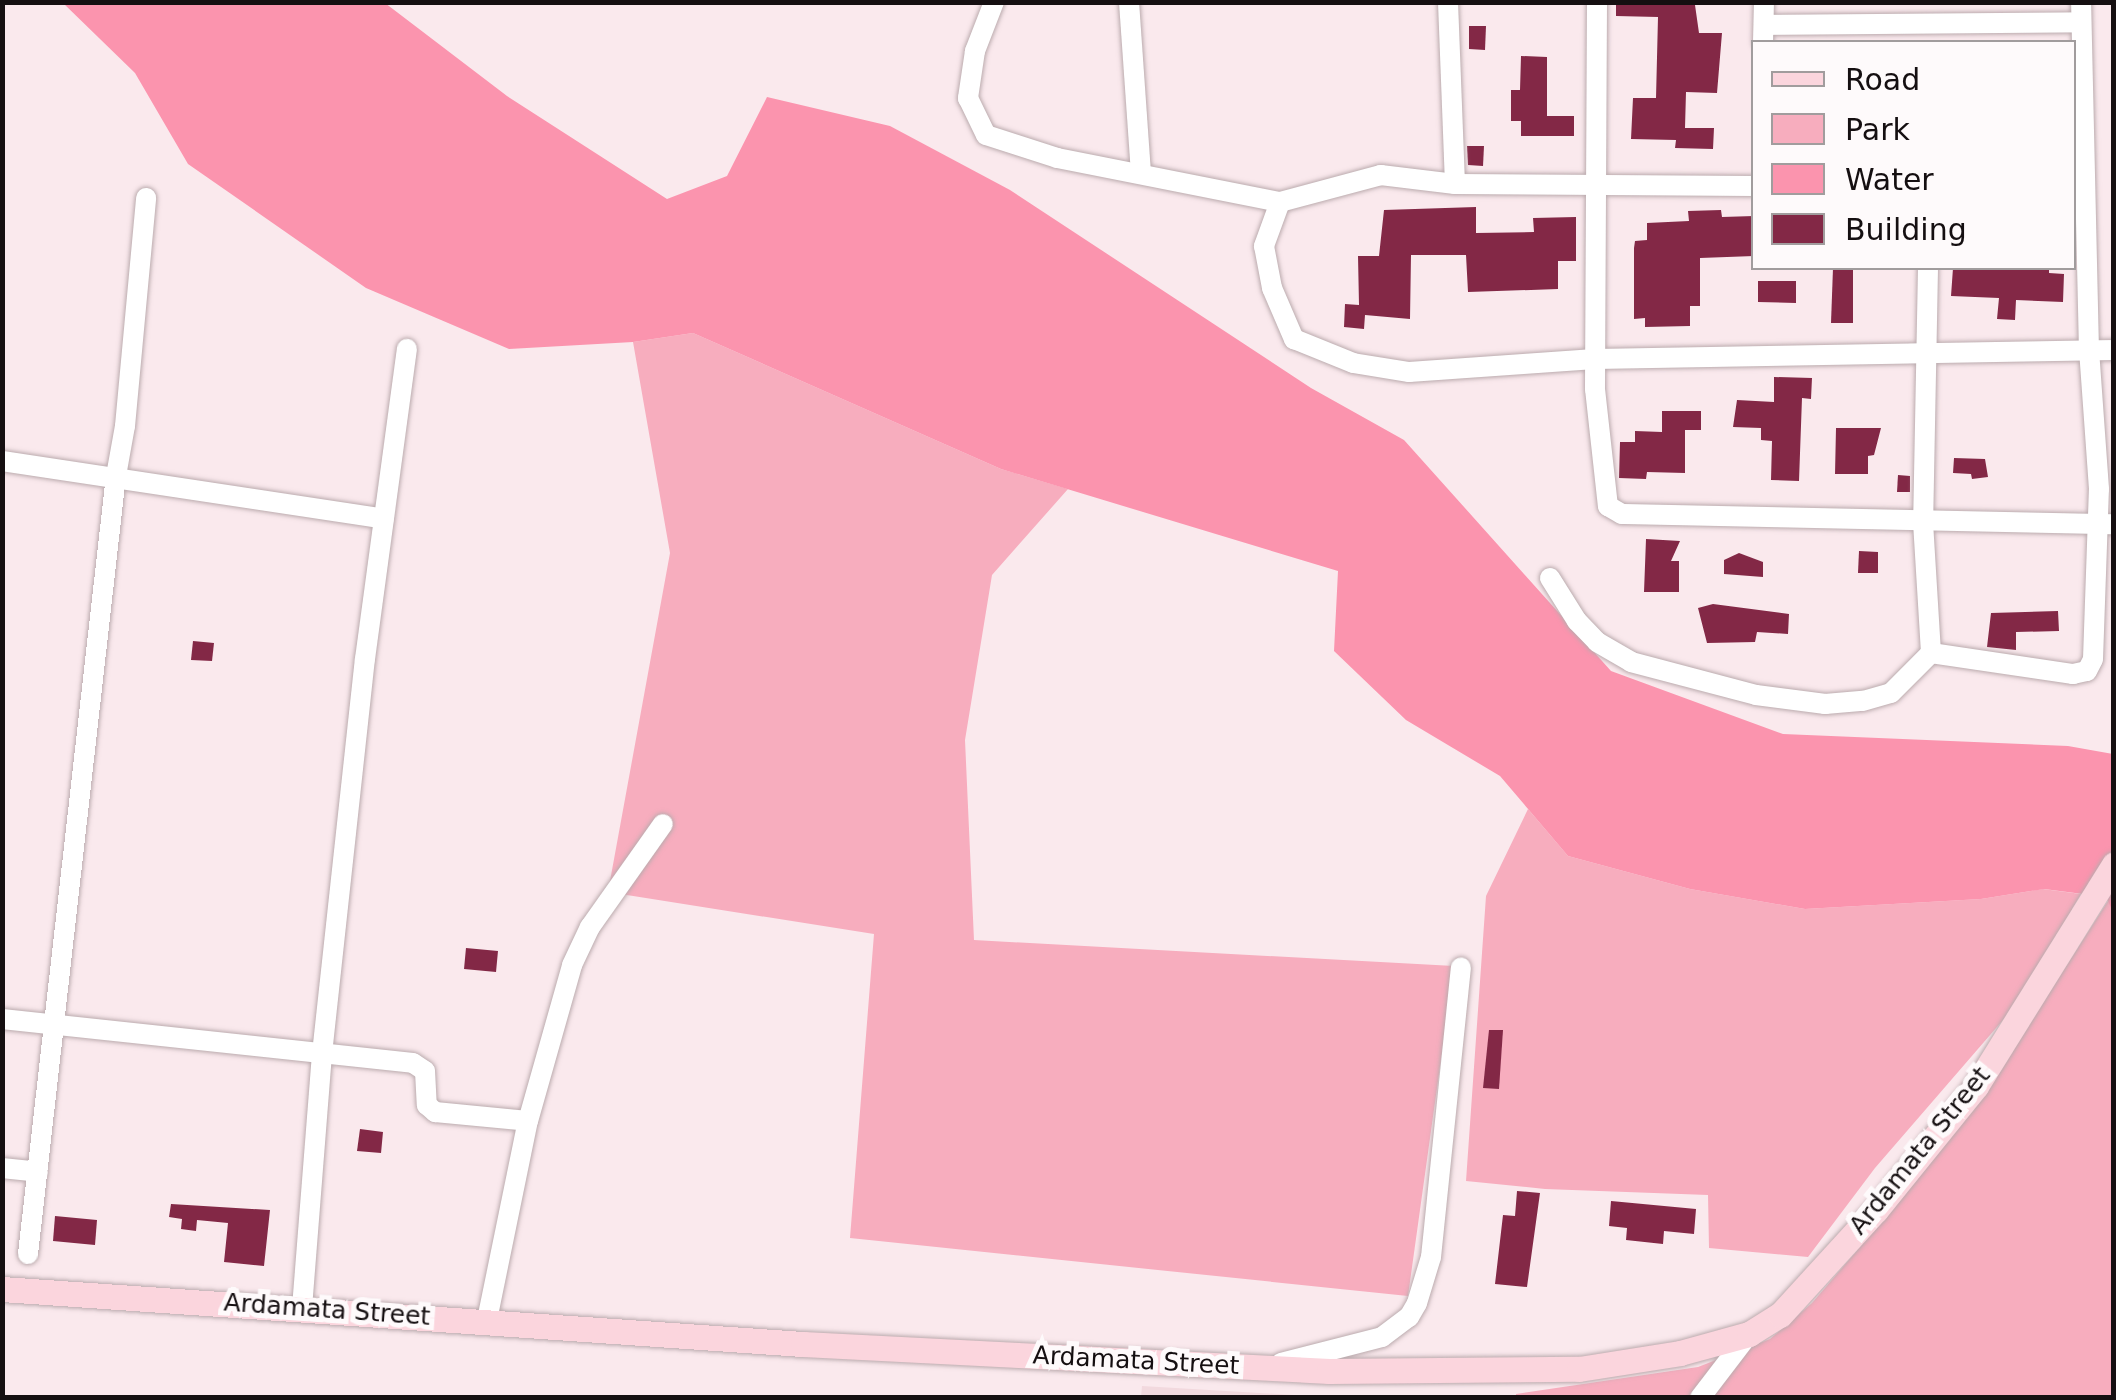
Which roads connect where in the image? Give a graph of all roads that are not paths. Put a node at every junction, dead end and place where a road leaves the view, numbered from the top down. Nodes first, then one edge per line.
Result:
1 (994, 2) edge
2 (1129, 2) edge
3 (1448, 2) edge
4 (1597, 2) edge
5 (1764, 2) edge
6 (2081, 12) edge
7 (1927, 33) edge
8 (1764, 34) edge
9 (1141, 174) junction
10 (1454, 184) junction
11 (1596, 186) junction
12 (1751, 186) edge
13 (146, 198) dead end
14 (1280, 202) junction
15 (1928, 270) edge
16 (407, 349) dead end
17 (2114, 350) edge
18 (2089, 351) junction
19 (1928, 352) junction
20 (1595, 358) junction
21 (2, 461) edge
22 (116, 476) junction
23 (384, 520) junction
24 (1923, 522) junction
25 (2104, 524) edge
26 (1550, 578) dead end
27 (1931, 654) junction
28 (662, 824) dead end
29 (2114, 864) edge
30 (1461, 968) dead end
31 (2, 1020) edge
32 (55, 1026) junction
33 (322, 1054) junction
34 (528, 1121) junction
35 (2, 1168) edge
36 (38, 1172) junction
37 (28, 1254) dead end
38 (2, 1290) edge
39 (302, 1308) junction
40 (487, 1320) junction
41 (1748, 1334) junction
42 (1260, 1368) junction
43 (1700, 1398) edge

1 - 9 street
2 - 9 street
3 - 10 street
4 - 11 street
5 - 8 street
6 - 7 street
6 - 18 street
7 - 8 street
9 - 14 street
10 - 11 street
10 - 14 street
11 - 12 street
11 - 20 street
13 - 22 street
14 - 20 street
15 - 19 street
16 - 23 street
17 - 18 street
18 - 19 street
18 - 25 street
19 - 20 street
19 - 24 street
20 - 24 street
21 - 22 street
22 - 23 street
22 - 32 street
23 - 33 street
24 - 25 street
24 - 27 street
25 - 27 street
26 - 27 street
28 - 34 street
29 - 41 main road, Ardamata Street
30 - 42 street
31 - 32 street
32 - 33 street
32 - 36 street
33 - 34 street
33 - 39 street
34 - 40 street
35 - 36 street
36 - 37 street
38 - 39 main road, Ardamata Street
39 - 40 main road, Ardamata Street
40 - 42 main road, Ardamata Street
41 - 42 main road, Ardamata Street
41 - 43 street

